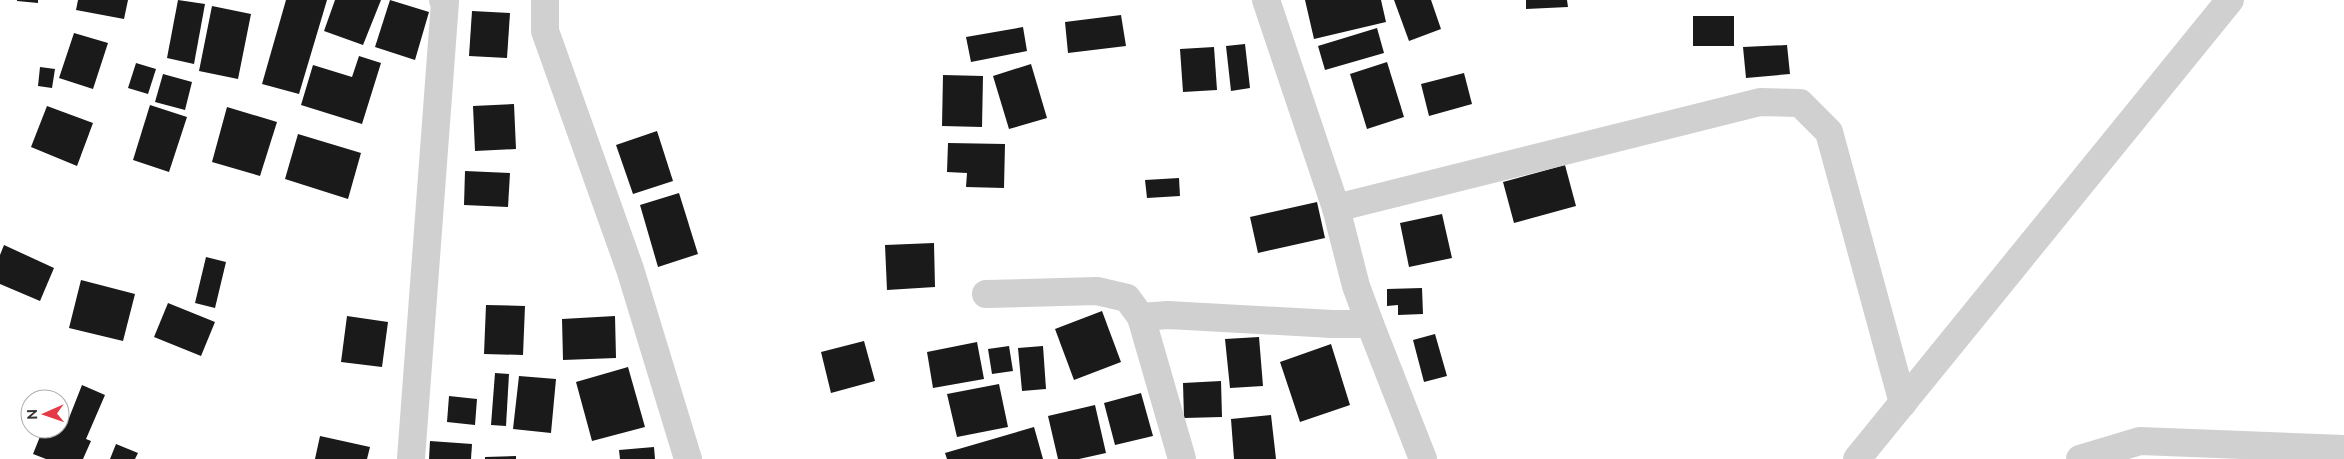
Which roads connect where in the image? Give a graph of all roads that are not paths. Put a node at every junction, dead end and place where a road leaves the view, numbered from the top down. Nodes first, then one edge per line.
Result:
1 (443, 0) edge
2 (545, 0) edge
3 (1266, 0) edge
4 (2230, 0) edge
5 (1336, 208) junction
6 (986, 294) dead end
7 (1141, 317) junction
8 (1370, 324) junction
9 (1903, 403) junction
10 (2344, 449) edge
11 (410, 459) edge
12 (688, 459) edge
13 (1182, 459) edge
14 (1423, 459) edge
15 (1857, 459) edge
16 (2080, 459) edge

1 - 11 street
2 - 12 street
3 - 5 street
4 - 9 street
5 - 8 street
5 - 9 street
6 - 7 street
7 - 8 street
7 - 13 street
8 - 14 street
9 - 15 street
10 - 16 street

